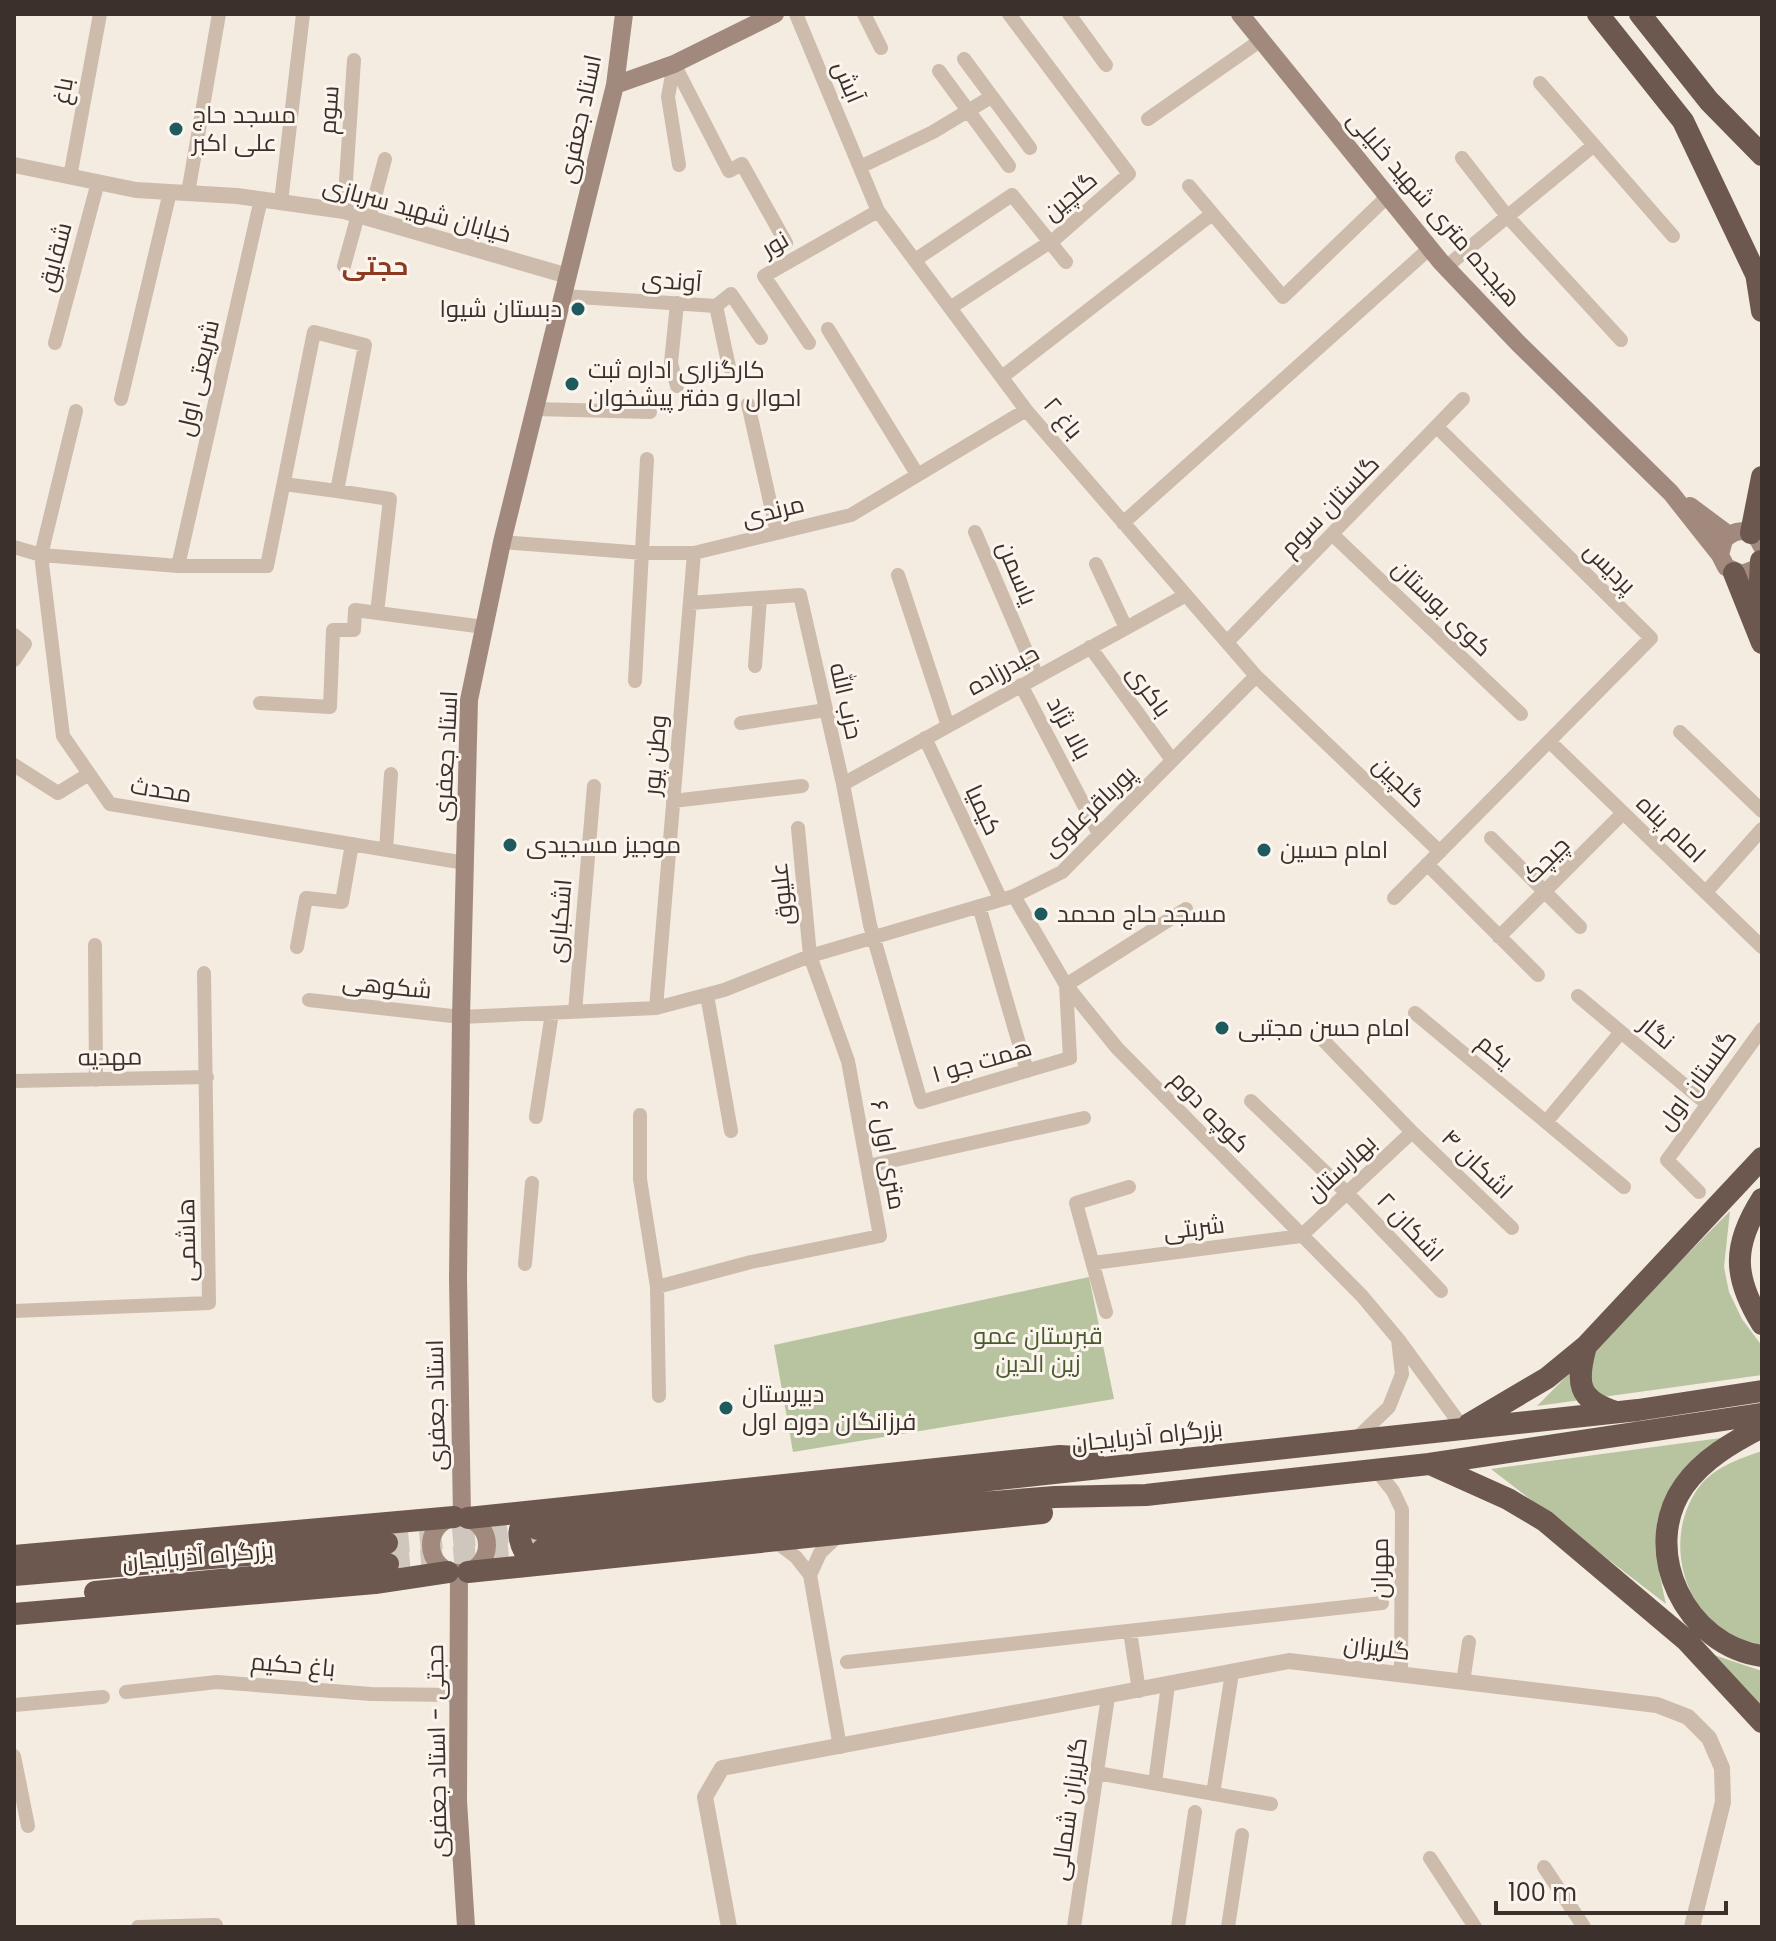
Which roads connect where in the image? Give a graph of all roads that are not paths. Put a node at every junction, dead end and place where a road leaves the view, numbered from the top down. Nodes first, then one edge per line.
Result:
1 (100, 14) edge
2 (219, 14) edge
3 (303, 14) edge
4 (624, 14) edge
5 (775, 14) edge
6 (796, 14) edge
7 (864, 14) edge
8 (1009, 14) edge
9 (1069, 14) edge
10 (1240, 14) edge
11 (1598, 14) edge
12 (1640, 14) edge
13 (1261, 40) junction
14 (881, 48) dead end
15 (964, 59) dead end
16 (354, 60) dead end
17 (674, 64) junction
18 (1106, 65) dead end
19 (939, 71) dead end
20 (1540, 83) dead end
21 (615, 85) junction
22 (991, 97) junction
23 (968, 111) junction
24 (1148, 119) dead end
25 (1594, 145) junction
26 (1030, 148) dead end
27 (1762, 155) edge
28 (1462, 158) dead end
29 (385, 159) dead end
30 (14, 165) edge
31 (679, 165) dead end
32 (1009, 166) dead end
33 (860, 167) junction
34 (70, 177) junction
35 (98, 182) junction
36 (1189, 186) dead end
37 (179, 192) junction
38 (1388, 196) junction
39 (261, 199) junction
40 (281, 202) junction
41 (878, 211) junction
42 (1212, 214) junction
43 (357, 215) junction
44 (1507, 216) junction
45 (1673, 236) dead end
46 (1051, 241) junction
47 (786, 243) dead end
48 (1430, 248) junction
49 (915, 260) junction
50 (1066, 262) dead end
51 (344, 266) dead end
52 (1446, 267) junction
53 (568, 276) junction
54 (1759, 279) edge
55 (563, 296) junction
56 (677, 303) junction
57 (716, 306) junction
58 (950, 308) junction
59 (1762, 311) edge
60 (828, 329) dead end
61 (761, 338) dead end
62 (1621, 340) dead end
63 (55, 343) dead end
64 (809, 343) dead end
65 (729, 367) dead end
66 (1002, 377) junction
67 (677, 386) dead end
68 (121, 399) dead end
69 (1463, 399) dead end
70 (748, 404) dead end
71 (535, 409) junction
72 (1026, 410) junction
73 (76, 411) dead end
74 (650, 412) dead end
75 (1437, 427) junction
76 (647, 459) dead end
77 (917, 474) junction
78 (1762, 477) edge
79 (284, 484) junction
80 (337, 491) junction
81 (1671, 493) junction
82 (1123, 523) junction
83 (975, 532) dead end
84 (777, 533) junction
85 (1333, 535) junction
86 (1747, 538) edge
87 (502, 542) junction
88 (14, 547) edge
89 (644, 553) junction
90 (694, 553) junction
91 (41, 555) junction
92 (1762, 559) edge
93 (1096, 564) dead end
94 (1727, 564) junction
95 (178, 566) junction
96 (898, 575) dead end
97 (1186, 595) junction
98 (760, 598) junction
99 (690, 603) junction
100 (377, 613) junction
101 (484, 627) junction
102 (1126, 628) junction
103 (14, 635) edge
104 (1760, 637) edge
105 (1227, 642) junction
106 (1090, 647) junction
107 (14, 660) edge
108 (755, 666) dead end
109 (1037, 676) junction
110 (1256, 676) junction
111 (635, 681) dead end
112 (1021, 685) junction
113 (260, 703) dead end
114 (826, 710) junction
115 (1521, 714) dead end
116 (741, 723) dead end
117 (948, 726) junction
118 (1680, 732) dead end
119 (925, 738) junction
120 (1550, 742) junction
121 (1172, 760) junction
122 (14, 765) edge
123 (89, 774) junction
124 (391, 774) dead end
125 (843, 784) junction
126 (594, 786) dead end
127 (802, 786) dead end
128 (673, 801) junction
129 (1762, 811) edge
130 (1623, 813) junction
131 (798, 828) dead end
132 (1762, 829) edge
133 (1099, 834) junction
134 (1491, 838) dead end
135 (352, 844) junction
136 (386, 850) junction
137 (1440, 852) junction
138 (465, 863) junction
139 (1427, 864) junction
140 (1545, 892) junction
141 (1706, 892) junction
142 (1008, 898) junction
143 (1394, 898) dead end
144 (979, 906) junction
145 (1186, 909) dead end
146 (1580, 927) dead end
147 (872, 931) junction
148 (1499, 937) junction
149 (95, 945) dead end
150 (297, 947) dead end
151 (1762, 947) edge
152 (810, 956) junction
153 (204, 973) dead end
154 (1538, 975) dead end
155 (1066, 985) junction
156 (707, 995) junction
157 (1578, 996) dead end
158 (309, 1000) dead end
159 (656, 1008) junction
160 (575, 1012) junction
161 (552, 1013) junction
162 (1415, 1013) dead end
163 (461, 1017) junction
164 (1762, 1029) edge
165 (1621, 1032) junction
166 (1324, 1041) dead end
167 (1027, 1071) junction
168 (207, 1077) junction
169 (96, 1080) junction
170 (14, 1081) edge
171 (1251, 1101) dead end
172 (1707, 1104) junction
173 (640, 1115) dead end
174 (536, 1117) dead end
175 (1084, 1118) dead end
176 (1546, 1122) junction
177 (731, 1131) dead end
178 (1412, 1132) junction
179 (1762, 1158) edge
180 (868, 1166) junction
181 (532, 1183) dead end
182 (1129, 1187) dead end
183 (1624, 1187) dead end
184 (1699, 1192) dead end
185 (1347, 1193) junction
186 (1762, 1199) edge
187 (1512, 1228) dead end
188 (1301, 1236) junction
189 (1093, 1263) junction
190 (525, 1264) dead end
191 (657, 1287) junction
192 (1441, 1291) dead end
193 (14, 1311) edge
194 (1106, 1312) dead end
195 (1762, 1324) edge
196 (1398, 1339) junction
197 (1586, 1346) junction
198 (1762, 1391) edge
199 (659, 1396) dead end
200 (1616, 1412) junction
201 (1762, 1414) edge
202 (1762, 1427) edge
203 (1463, 1428) junction
204 (1356, 1439) junction
205 (1429, 1464) junction
206 (1376, 1470) junction
207 (1146, 1495) junction
208 (462, 1517) junction
209 (371, 1523) junction
210 (839, 1535) junction
211 (540, 1539) junction
212 (776, 1542) junction
213 (14, 1556) edge
214 (458, 1572) junction
215 (14, 1575) edge
216 (810, 1575) junction
217 (375, 1583) junction
218 (14, 1600) edge
219 (1382, 1603) dead end
220 (14, 1614) edge
221 (1130, 1631) junction
222 (1469, 1642) dead end
223 (1762, 1656) edge
224 (847, 1662) dead end
225 (1232, 1673) junction
226 (1401, 1674) junction
227 (1463, 1682) junction
228 (1168, 1685) junction
229 (1139, 1691) junction
230 (126, 1692) dead end
231 (458, 1695) junction
232 (103, 1697) dead end
233 (1108, 1697) junction
234 (14, 1705) edge
235 (1762, 1722) edge
236 (840, 1747) junction
237 (14, 1756) edge
238 (1097, 1773) junction
239 (1155, 1783) junction
240 (1213, 1794) junction
241 (1271, 1804) dead end
242 (1195, 1812) dead end
243 (28, 1826) dead end
244 (1242, 1835) dead end
245 (1430, 1858) dead end
246 (1544, 1867) dead end
247 (216, 1925) dead end
248 (138, 1927) edge
249 (466, 1927) edge
250 (729, 1927) edge
251 (1074, 1927) edge
252 (1178, 1927) edge
253 (1228, 1927) edge
254 (1475, 1927) edge
255 (1584, 1927) edge
256 (1692, 1927) edge

1 - 34 street, باغ
2 - 37 street
3 - 40 street
4 - 21 main road, استاد جعفری
5 - 17 main road
6 - 33 street, آبش
7 - 14 street
8 - 46 street, گلچین
9 - 18 street
10 - 13 main road, هیجده متری شهید خلیلی
11 - 54 highway
12 - 27 highway
13 - 24 street
13 - 38 main road, هیجده متری شهید خلیلی
15 - 22 street
16 - 43 street, سوم
17 - 21 main road
17 - 31 street
17 - 47 street
19 - 23 street
20 - 25 street
21 - 53 main road, استاد جعفری
22 - 23 street
22 - 26 street
23 - 32 street
23 - 33 street
25 - 44 street
25 - 45 street
28 - 44 street
29 - 43 street
30 - 34 street, خیابان شهید سربازی
33 - 41 street, آبش
34 - 35 street, خیابان شهید سربازی
35 - 37 street, خیابان شهید سربازی
35 - 63 street, شقایق
36 - 42 street
37 - 39 street, خیابان شهید سربازی
37 - 68 street
38 - 42 street
38 - 48 main road, هیجده متری شهید خلیلی
39 - 40 street, خیابان شهید سربازی
39 - 95 street, شریعتی اول
40 - 43 street, خیابان شهید سربازی
41 - 49 street, باغ ۲
41 - 64 street, نور
42 - 66 street
43 - 51 street
43 - 53 street, خیابان شهید سربازی
44 - 52 street
44 - 62 street
46 - 49 street
46 - 50 street
46 - 58 street, گلچین
48 - 52 main road, هیجده متری شهید خلیلی
48 - 82 street
49 - 58 street, باغ ۲
52 - 81 main road, هیجده متری شهید خلیلی
53 - 55 main road, استاد جعفری
54 - 59 highway
55 - 56 street, آوندی
55 - 71 main road, استاد جعفری
56 - 57 street, آوندی
56 - 67 street
57 - 61 street
57 - 65 street, آوندی
58 - 66 street, باغ ۲
60 - 77 street
66 - 72 street, باغ ۲
69 - 75 street, گلستان سوم
70 - 84 street
71 - 74 street
71 - 87 main road, استاد جعفری
72 - 77 street, مرندی
72 - 82 street, باغ ۲
73 - 91 street
75 - 85 street, گلستان سوم
75 - 120 street, پردیس
76 - 89 street
77 - 84 street, مرندی
78 - 86 highway
79 - 80 street
79 - 80 street
79 - 95 street
80 - 100 street
81 - 86 main road, هیجده متری شهید خلیلی
81 - 94 main road, هیجده متری شهید خلیلی
82 - 97 street, باغ ۲
83 - 109 street, یاسمن
84 - 90 street, مرندی
85 - 105 street, گلستان سوم
85 - 115 street, کوی بوستان
86 - 94 main road
87 - 89 street, مرندی
87 - 101 main road, استاد جعفری
88 - 91 street
89 - 90 street, مرندی
89 - 111 street
90 - 99 street, وطن پور
91 - 95 street
91 - 123 street, محدث
92 - 94 main road
92 - 104 highway
93 - 102 street
94 - 104 highway
96 - 117 street
97 - 102 street, حیدرزاده
97 - 105 street, باغ ۲
98 - 99 street, حزب الله
98 - 108 street
98 - 114 street, حزب الله
99 - 128 street, وطن پور
100 - 101 street
100 - 113 street
101 - 138 main road, استاد جعفری
102 - 106 street, حیدرزاده
103 - 107 street
105 - 110 street, گلچین
106 - 109 street, حیدرزاده
106 - 121 street, باکری
109 - 112 street, حیدرزاده
110 - 121 street, پورباقرعلوی
110 - 137 street, گلچین
112 - 117 street, حیدرزاده
112 - 133 street, بالا نژاد
114 - 116 street
114 - 125 street, حزب الله
117 - 119 street, حیدرزاده
118 - 129 street
119 - 125 street, حیدرزاده
119 - 142 street, کیمیا
120 - 130 street, امام پناه
120 - 137 street
121 - 133 street, پورباقرعلوی
122 - 123 street
123 - 135 street, محدث
124 - 136 street
125 - 147 street, حزب الله
126 - 160 street, اشکباری
127 - 128 street
128 - 159 street, وطن پور
130 - 140 street, چیچک
130 - 141 street, امام پناه
131 - 152 street, علیوق
132 - 141 street
133 - 142 street, پورباقرعلوی
134 - 140 street
135 - 136 street, محدث
135 - 150 street
136 - 138 street, محدث
137 - 139 street
138 - 163 main road, استاد جعفری
139 - 143 street
139 - 148 street
140 - 146 street
140 - 148 street, چیچک
141 - 151 street, امام پناه
142 - 144 street, پورباقرعلوی
142 - 155 street, کوچه دوم
144 - 147 street, پورباقرعلوی
144 - 167 street
145 - 155 street
147 - 152 street, پورباقرعلوی
147 - 167 street, همت جو ۱
148 - 154 street
149 - 169 street
152 - 156 street, پورباقرعلوی
152 - 180 street, ۶ متری اول
153 - 168 street
155 - 167 street, همت جو ۱
155 - 188 street, کوچه دوم
156 - 159 street, پورباقرعلوی
156 - 177 street
157 - 165 street, نگار
158 - 163 street, شکوهی
159 - 160 street, شکوهی
160 - 161 street, شکوهی
161 - 163 street, شکوهی
161 - 174 street
162 - 176 street, یکم
163 - 208 main road, استاد جعفری
164 - 172 street, گلستان اول
165 - 172 street, نگار
165 - 176 street
166 - 178 street, اشکان ۴
168 - 169 street, مهدیه
168 - 193 street, هاشمی
169 - 170 street, مهدیه
171 - 185 street, اشکان ۲
172 - 184 street, گلستان اول
173 - 191 street
175 - 180 street
176 - 183 street, یکم
178 - 185 street, بهارستان
178 - 187 street, اشکان ۴
179 - 197 highway
180 - 191 street, ۶ متری اول
181 - 190 street
182 - 189 street
185 - 188 street, بهارستان
185 - 192 street, اشکان ۲
186 - 195 highway
188 - 189 street, شربتی
188 - 196 street, کوچه دوم
189 - 194 street
191 - 199 street
196 - 203 street, کوچه دوم
196 - 204 street
197 - 200 highway
197 - 203 highway
198 - 200 highway, بزرگراه آذربایجان
200 - 203 highway, بزرگراه آذربایجان
201 - 205 highway
202 - 223 highway
203 - 204 highway, بزرگراه آذربایجان
204 - 211 highway, بزرگراه آذربایجان
205 - 206 highway
205 - 235 highway
206 - 207 highway
206 - 226 street, مهران
207 - 210 highway
207 - 211 highway
208 - 209 highway
208 - 211 highway
208 - 214 main road
208 - 214 main road
209 - 213 highway
209 - 217 highway
210 - 212 highway
210 - 216 street
211 - 212 highway
211 - 214 highway
212 - 216 street
214 - 217 highway
214 - 231 main road, حجتی - استاد جعفری
215 - 218 highway, بزرگراه آذربایجان
216 - 236 street
217 - 220 highway
219 - 221 street
221 - 224 street
221 - 229 street
222 - 227 street
225 - 226 street, گلریزان
225 - 228 street, گلریزان
225 - 240 street
226 - 227 street, گلریزان
227 - 256 street, گلریزان
228 - 229 street, گلریزان
228 - 239 street
229 - 233 street, گلریزان
230 - 231 street, باغ حکیم
231 - 249 main road, حجتی - استاد جعفری
232 - 234 street
233 - 236 street, گلریزان
233 - 238 street, گلریزان شمالی
236 - 250 street, گلریزان
237 - 243 street
238 - 239 street
238 - 251 street, گلریزان شمالی
239 - 240 street
240 - 241 street
242 - 252 street
244 - 253 street
245 - 254 street
246 - 255 street
247 - 248 street

